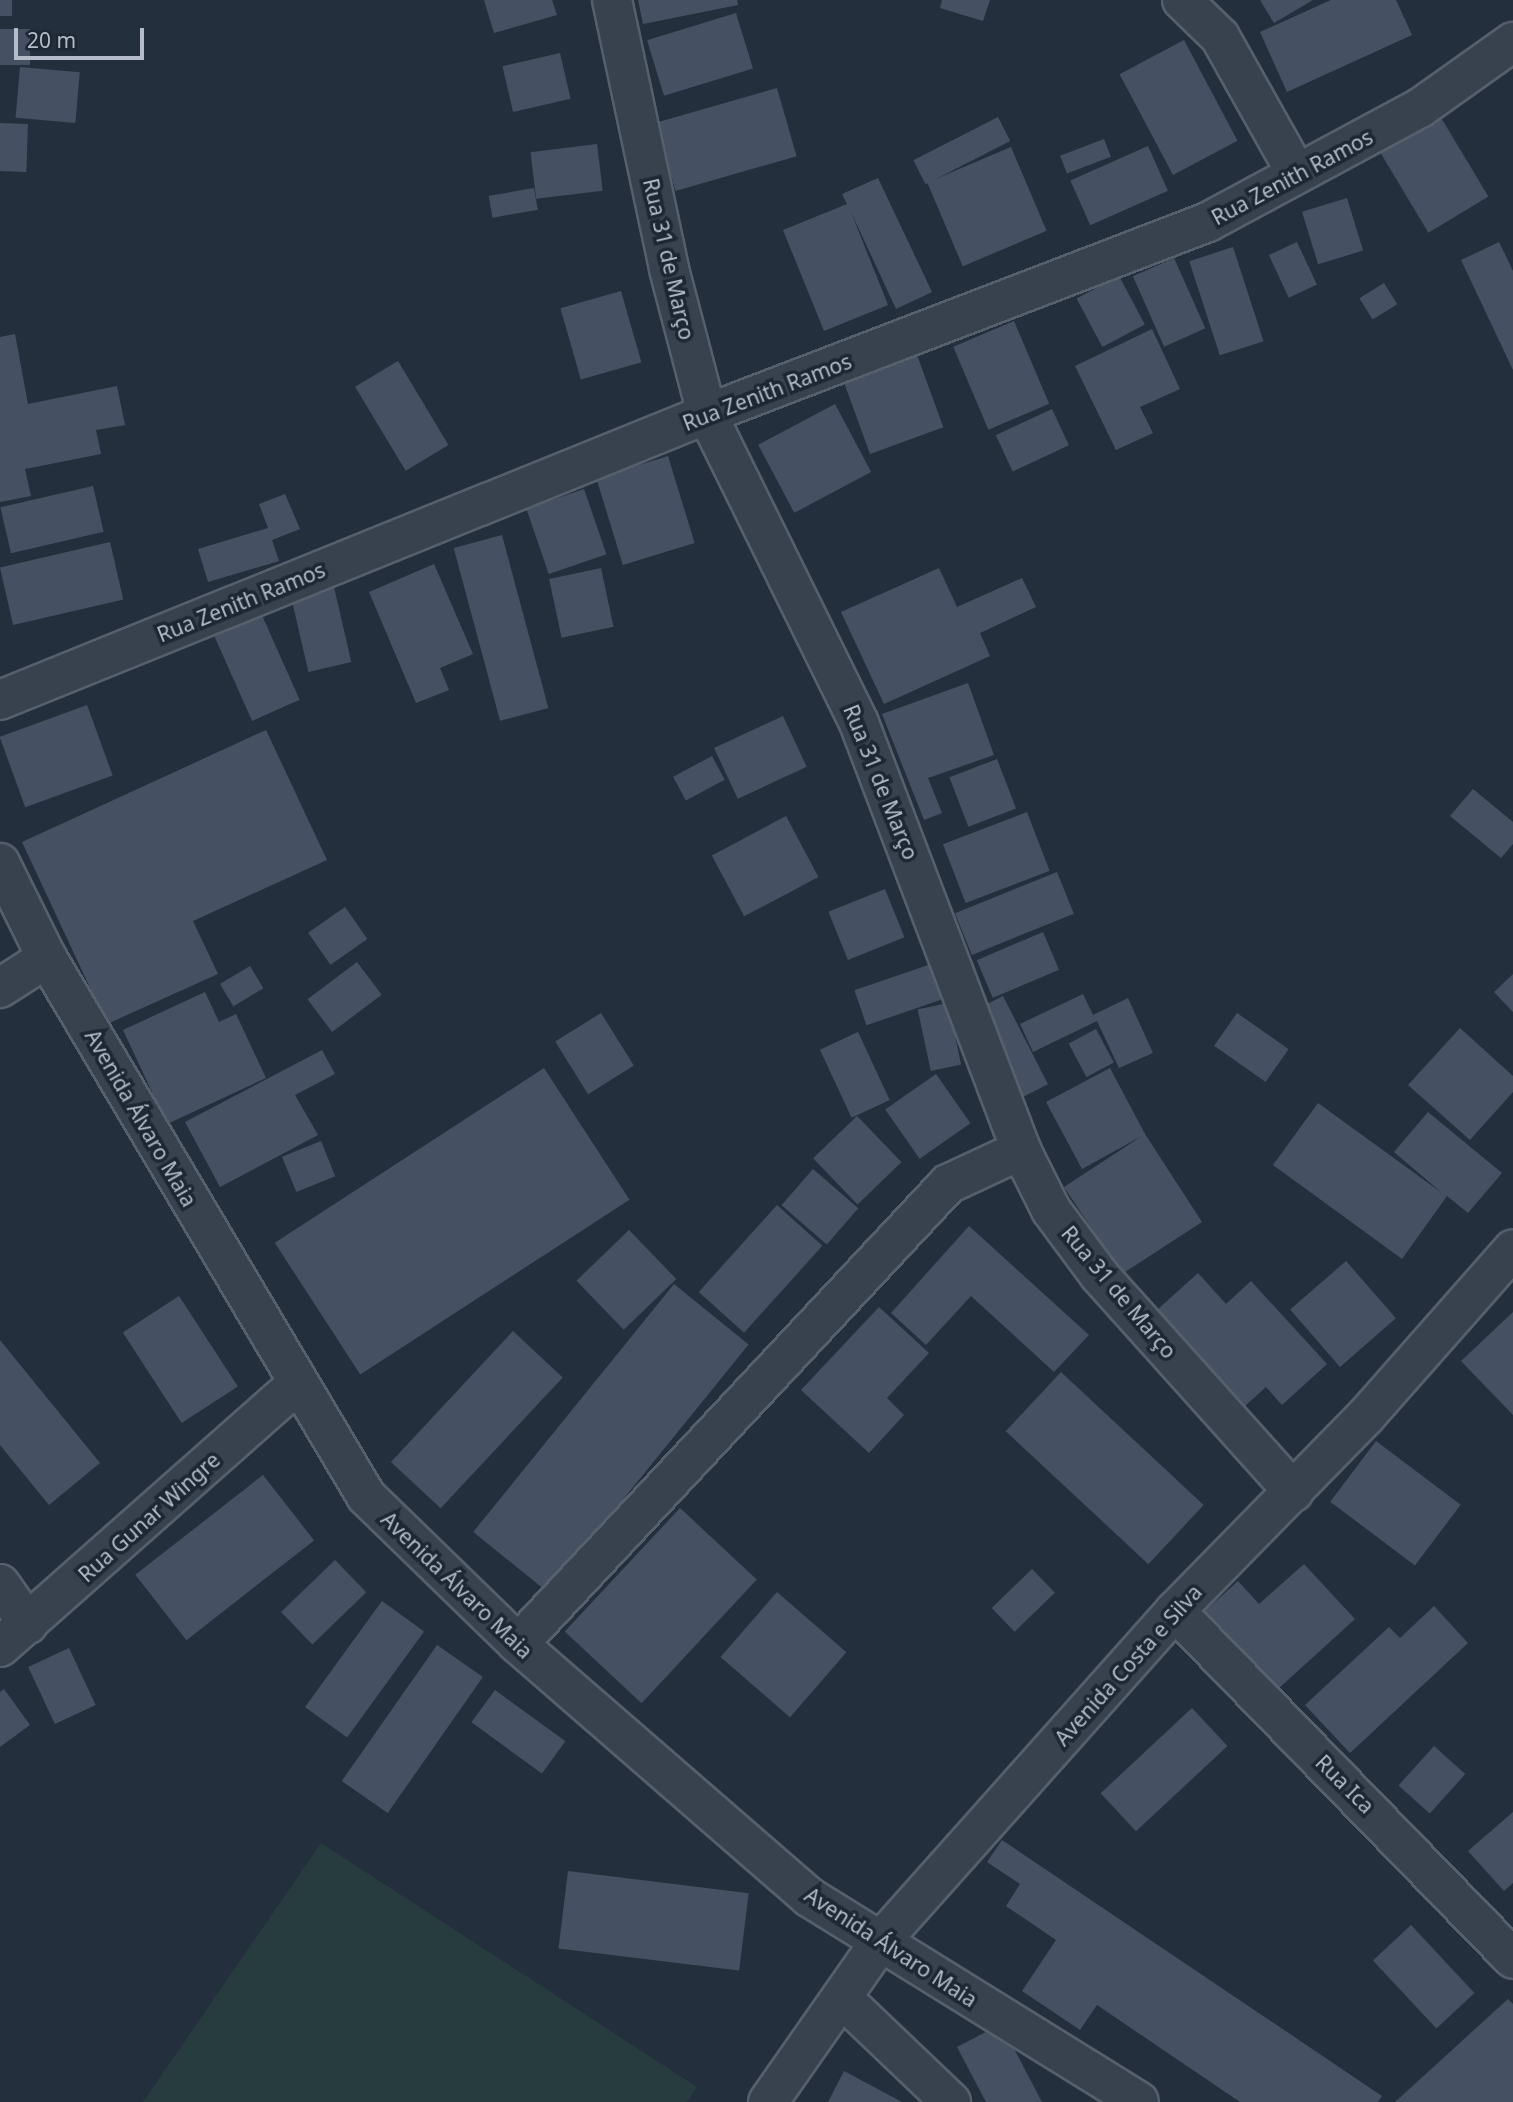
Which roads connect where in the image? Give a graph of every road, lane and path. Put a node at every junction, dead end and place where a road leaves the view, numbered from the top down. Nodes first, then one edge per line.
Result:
1 (611, 0) edge
2 (1182, 0) edge
3 (1513, 42) edge
4 (1297, 174) junction
5 (707, 414) junction
6 (0, 700) edge
7 (0, 863) edge
8 (47, 957) junction
9 (0, 988) edge
10 (1021, 1150) junction
11 (1513, 1249) edge
12 (296, 1385) junction
13 (1294, 1492) junction
14 (0, 1584) edge
15 (1175, 1611) junction
16 (14, 1635) edge
17 (518, 1644) junction
18 (880, 1942) junction
19 (1513, 1959) edge
20 (842, 1998) junction
21 (768, 2102) edge
22 (951, 2102) edge
23 (1139, 2102) edge

1 - 5 street, Rua 31 de Março
2 - 4 street
3 - 4 street, Rua Zenith Ramos
4 - 5 street, Rua Zenith Ramos
5 - 6 street, Rua Zenith Ramos
5 - 10 street, Rua 31 de Março
7 - 8 street, Avenida Álvaro Maia
8 - 9 street
8 - 12 street, Avenida Álvaro Maia
10 - 13 street, Rua 31 de Março
10 - 17 street
11 - 13 street, Avenida Costa e Silva
12 - 16 street, Rua Gunar Wingre
12 - 17 street, Avenida Álvaro Maia
13 - 15 street, Avenida Costa e Silva
14 - 16 street
15 - 18 street, Avenida Costa e Silva
15 - 19 street, Rua Ica
17 - 18 street, Avenida Álvaro Maia
18 - 20 street, Avenida Costa e Silva
18 - 23 street, Avenida Álvaro Maia
20 - 21 street, Avenida Costa e Silva
20 - 22 street

